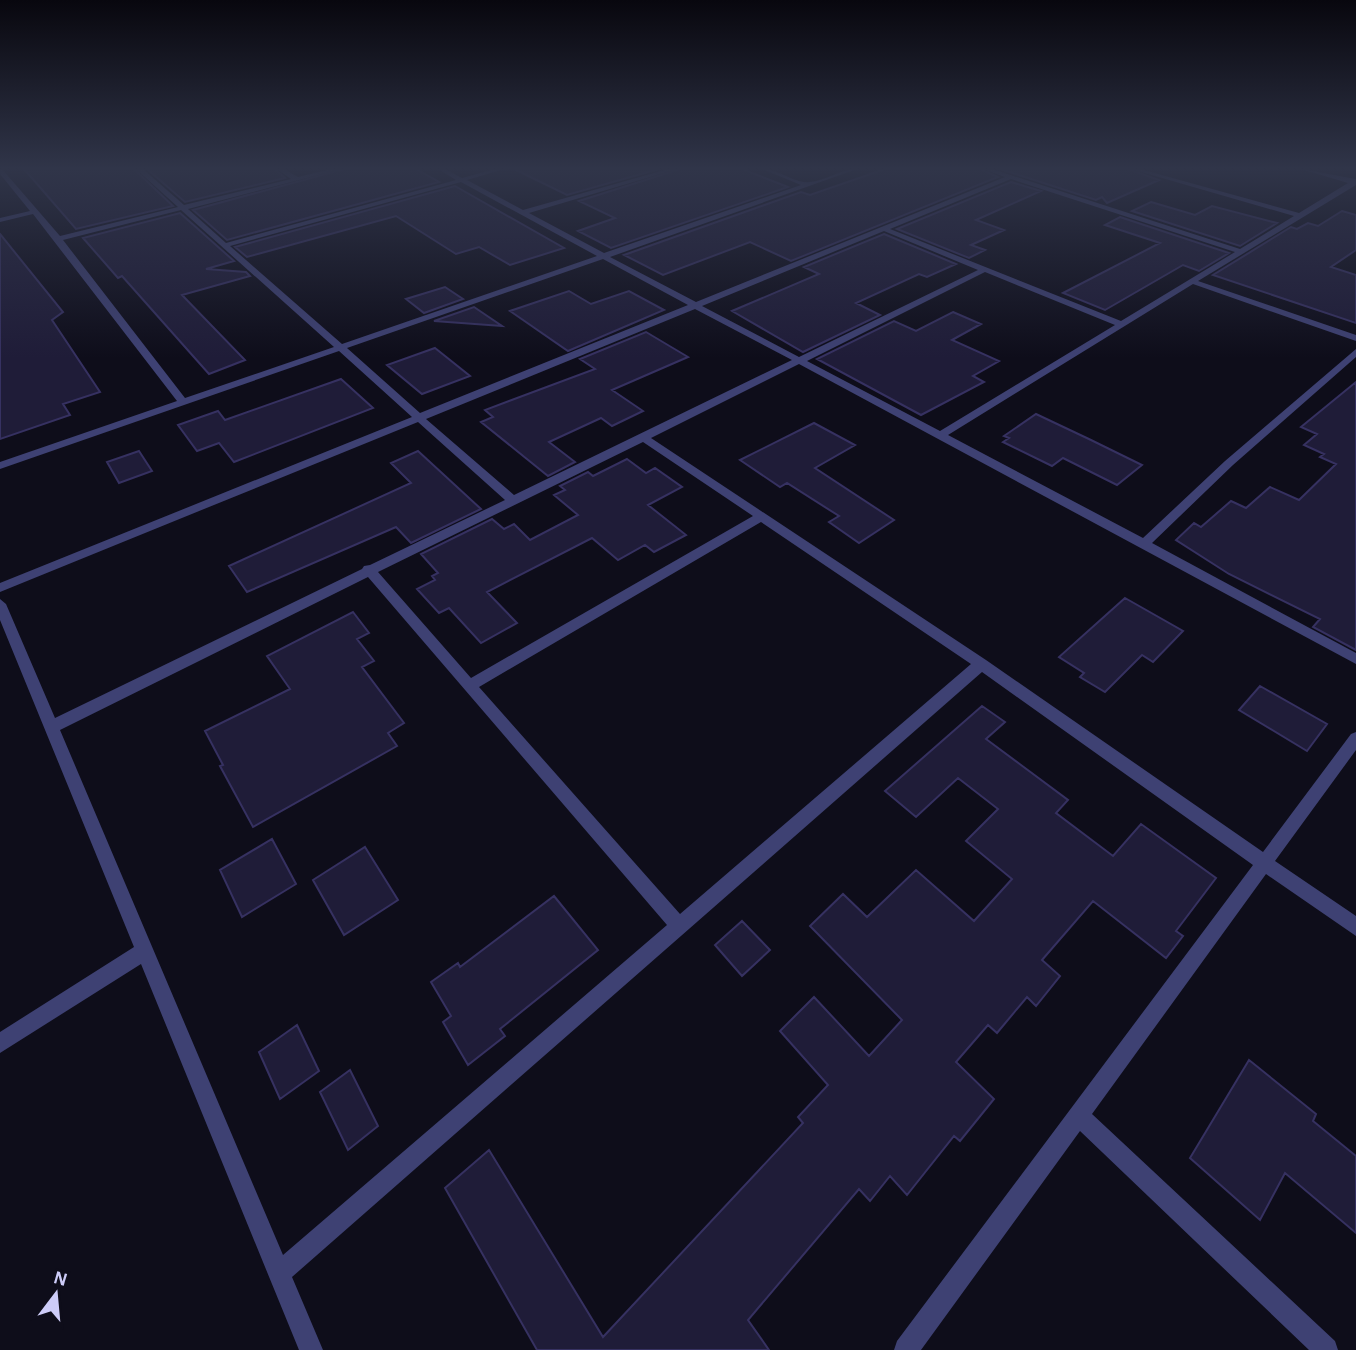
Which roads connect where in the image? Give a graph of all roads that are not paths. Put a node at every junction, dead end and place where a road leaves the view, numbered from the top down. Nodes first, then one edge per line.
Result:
1 (52, 232) edge
2 (86, 232) edge
3 (211, 232) edge
4 (273, 232) edge
5 (557, 232) edge
6 (673, 232) edge
7 (877, 232) edge
8 (891, 232) edge
9 (1181, 232) edge
10 (1272, 232) edge
11 (58, 239) junction
12 (226, 245) junction
13 (1240, 251) junction
14 (602, 257) junction
15 (984, 270) junction
16 (1191, 281) junction
17 (695, 307) junction
18 (1121, 324) junction
19 (1356, 338) edge
20 (342, 348) junction
21 (1356, 352) edge
22 (804, 360) junction
23 (183, 403) junction
24 (422, 418) junction
25 (942, 434) junction
26 (641, 436) junction
27 (0, 466) edge
28 (512, 499) junction
29 (760, 516) junction
30 (1145, 543) junction
31 (368, 569) junction
32 (0, 588) edge
33 (0, 604) edge
34 (1356, 659) edge
35 (981, 664) junction
36 (471, 685) junction
37 (51, 727) junction
38 (1356, 738) edge
39 (1265, 864) junction
40 (680, 926) junction
41 (1356, 927) edge
42 (145, 951) junction
43 (0, 1043) edge
44 (1078, 1115) junction
45 (279, 1273) junction
46 (311, 1350) edge
47 (906, 1350) edge
48 (1326, 1350) edge

1 - 11 street
2 - 11 street
3 - 12 street
4 - 12 street
5 - 14 street
6 - 14 street
7 - 17 street
8 - 15 street
9 - 13 street
10 - 13 street
11 - 23 street
12 - 20 street
13 - 16 street
14 - 17 street
14 - 20 street
15 - 18 street
15 - 22 street
16 - 18 street
16 - 19 street
17 - 22 street
17 - 24 street
18 - 25 street
20 - 23 street
20 - 24 street
21 - 30 street
22 - 25 street
22 - 26 street
23 - 27 street
24 - 28 street
24 - 32 street
25 - 30 street
26 - 28 street
26 - 29 street
28 - 31 street
29 - 35 street
29 - 36 street
30 - 34 street
31 - 36 street
31 - 37 street
33 - 37 street
35 - 39 street
35 - 40 street
36 - 40 street
37 - 42 street
38 - 39 street
39 - 41 street
39 - 44 street
40 - 45 street
42 - 43 street
42 - 45 street
44 - 47 street
44 - 48 street
45 - 46 street

